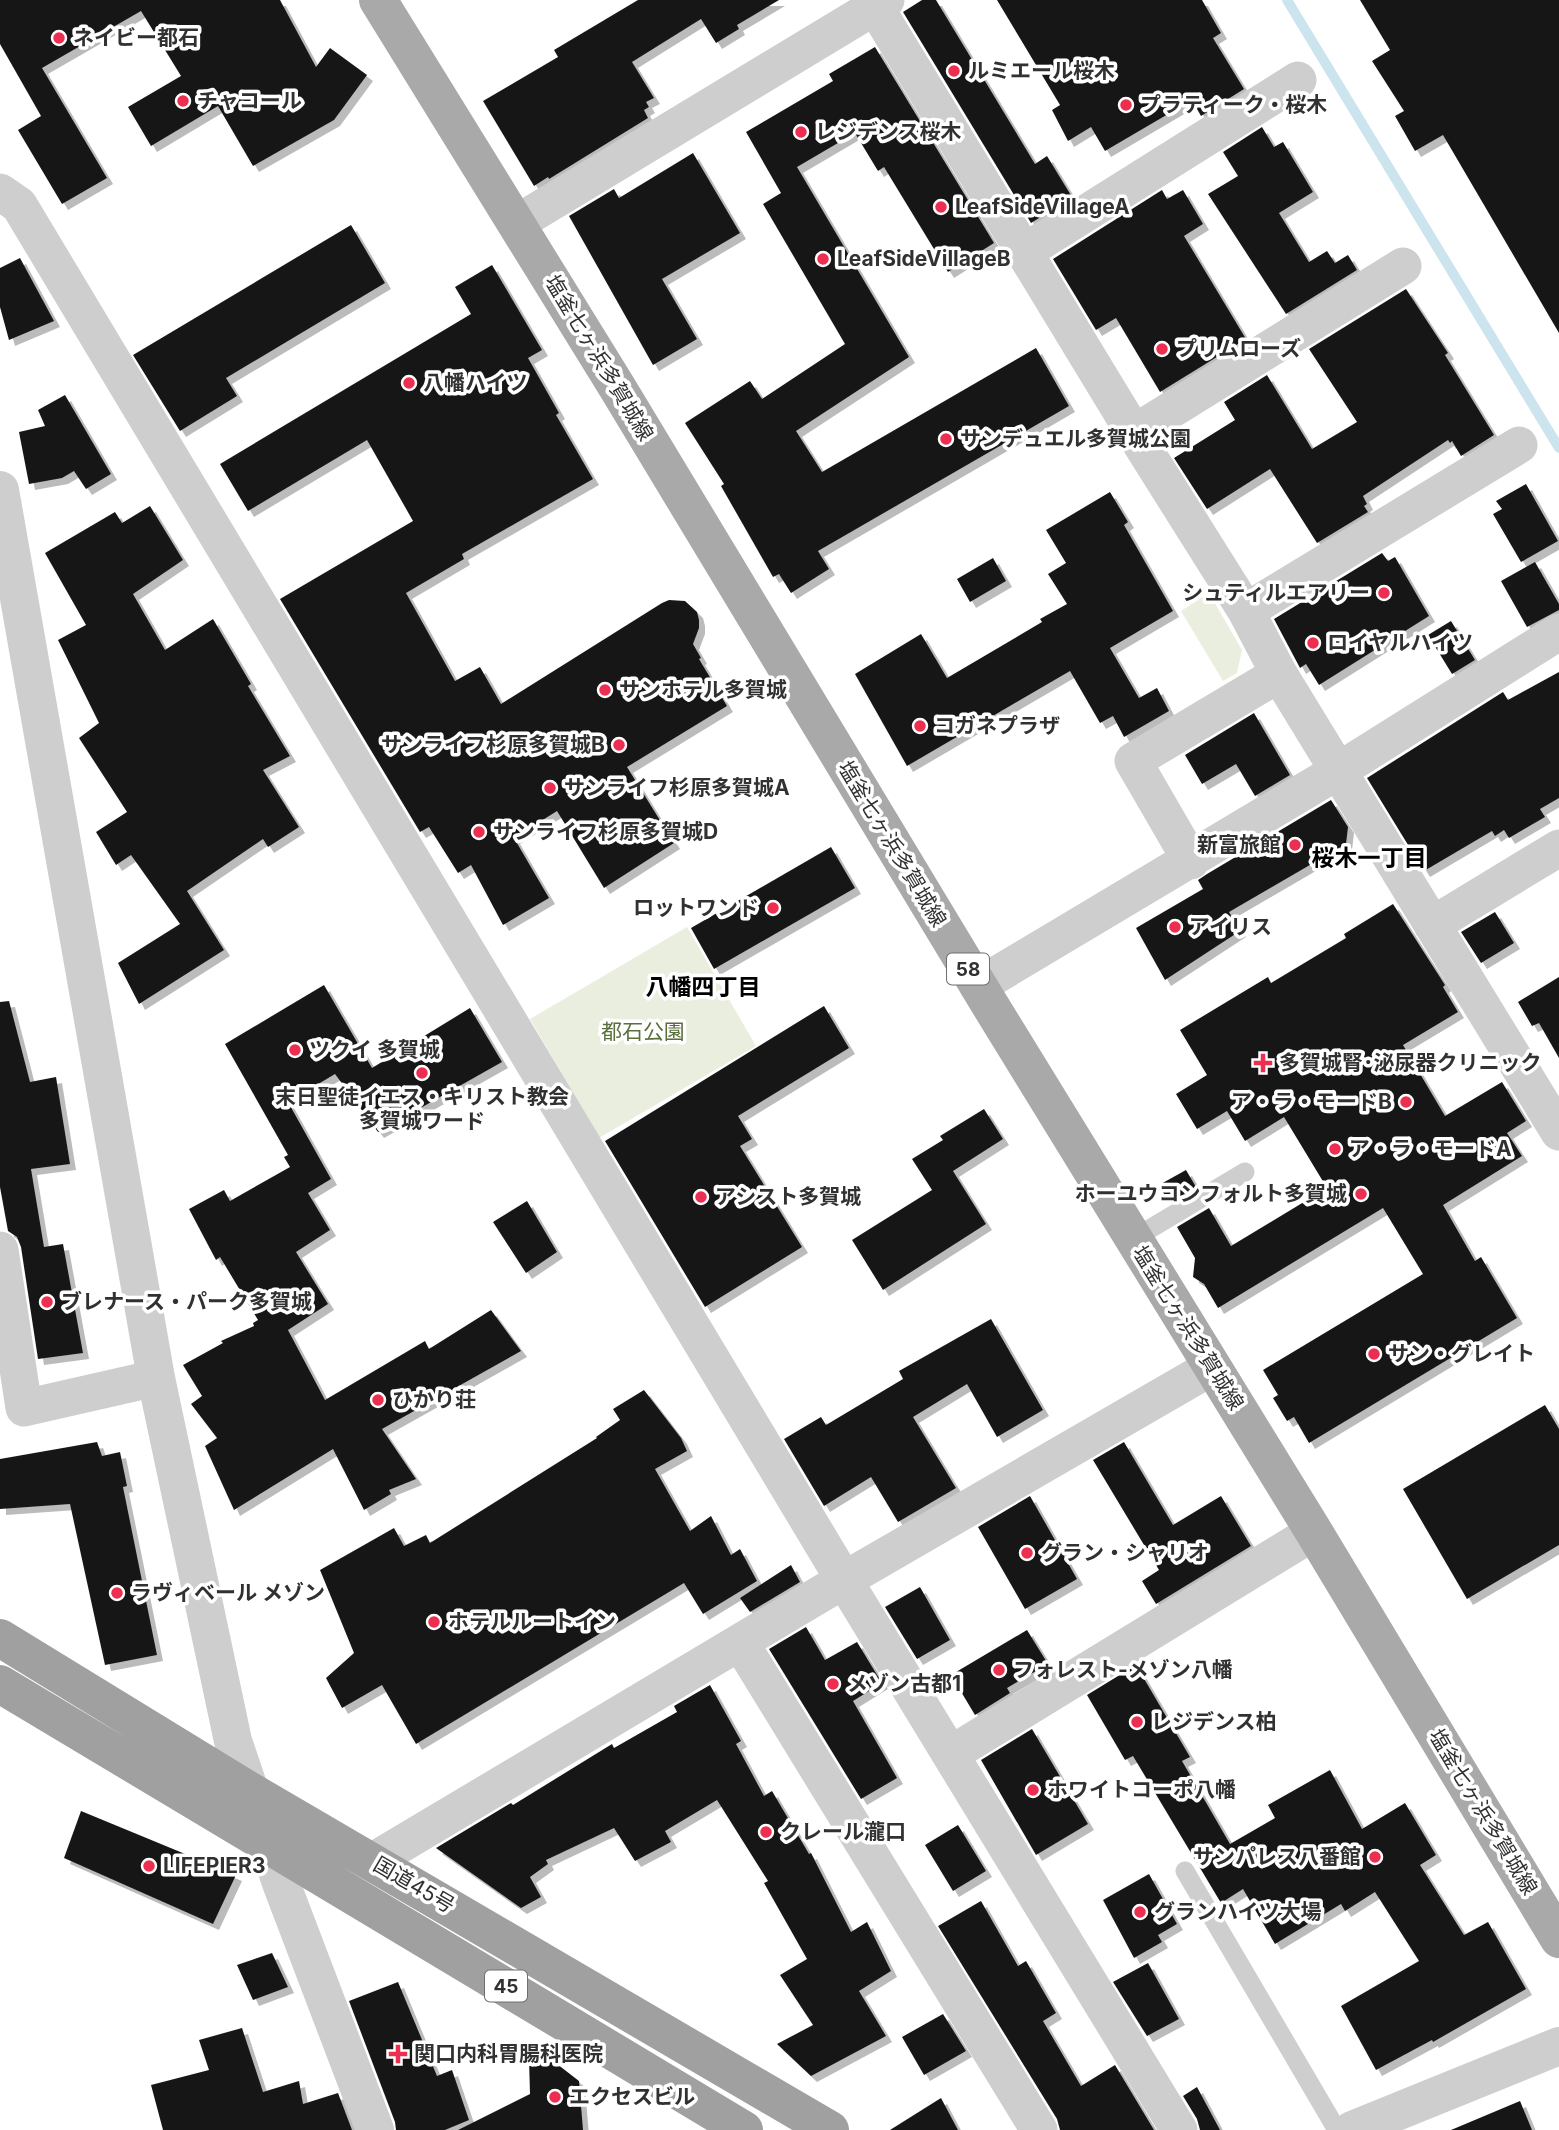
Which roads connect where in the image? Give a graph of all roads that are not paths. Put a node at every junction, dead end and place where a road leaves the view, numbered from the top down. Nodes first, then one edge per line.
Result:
1 (380, 1) edge
2 (878, 2) edge
3 (1298, 80) dead end
4 (0, 192) edge
5 (517, 223) junction
6 (1024, 252) junction
7 (1403, 266) dead end
8 (1134, 433) junction
9 (1519, 445) dead end
10 (0, 490) edge
11 (1246, 611) junction
12 (1559, 632) edge
13 (1279, 674) junction
14 (1338, 771) junction
15 (1559, 848) edge
16 (1191, 861) junction
17 (1433, 925) junction
18 (978, 986) junction
19 (1554, 1111) edge
20 (1245, 1172) dead end
21 (1133, 1239) junction
22 (0, 1250) edge
23 (1212, 1367) junction
24 (156, 1378) junction
25 (1314, 1532) junction
26 (844, 1580) junction
27 (0, 1638) edge
28 (740, 1642) junction
29 (0, 1684) edge
30 (950, 1754) junction
31 (250, 1791) junction
32 (267, 1843) junction
33 (373, 1861) junction
34 (1185, 1871) dead end
35 (1559, 1939) edge
36 (1559, 2046) edge
37 (375, 2130) edge
38 (744, 2130) edge
39 (830, 2130) edge
40 (1039, 2130) edge
41 (1179, 2130) edge
42 (1336, 2130) edge
43 (1352, 2130) edge

1 - 5 main road, 塩釜七ヶ浜多賀城線 / 58
2 - 5 street
2 - 6 street
3 - 6 street
4 - 26 street
5 - 18 main road, 塩釜七ヶ浜多賀城線 / 58
6 - 8 street
7 - 8 street
8 - 11 street
9 - 11 street
10 - 24 street
11 - 13 street
12 - 14 street
13 - 14 street
13 - 16 street
14 - 16 street
14 - 17 street
15 - 17 street
16 - 18 street
17 - 19 street
18 - 21 main road, 塩釜七ヶ浜多賀城線 / 58
20 - 21 lane
21 - 23 main road, 塩釜七ヶ浜多賀城線 / 58
22 - 24 street
23 - 25 main road, 塩釜七ヶ浜多賀城線 / 58
23 - 26 street
24 - 31 street
25 - 30 street
25 - 35 main road, 塩釜七ヶ浜多賀城線 / 58
26 - 28 street
26 - 30 street
27 - 31 highway, 国道45号 / 45
28 - 33 street
28 - 40 street
29 - 32 highway, 国道45号 / 45
30 - 41 street
31 - 32 street
31 - 33 highway, 国道45号 / 45
32 - 37 street
32 - 38 highway, 国道45号 / 45
33 - 39 highway, 国道45号 / 45
34 - 42 lane
36 - 43 street

